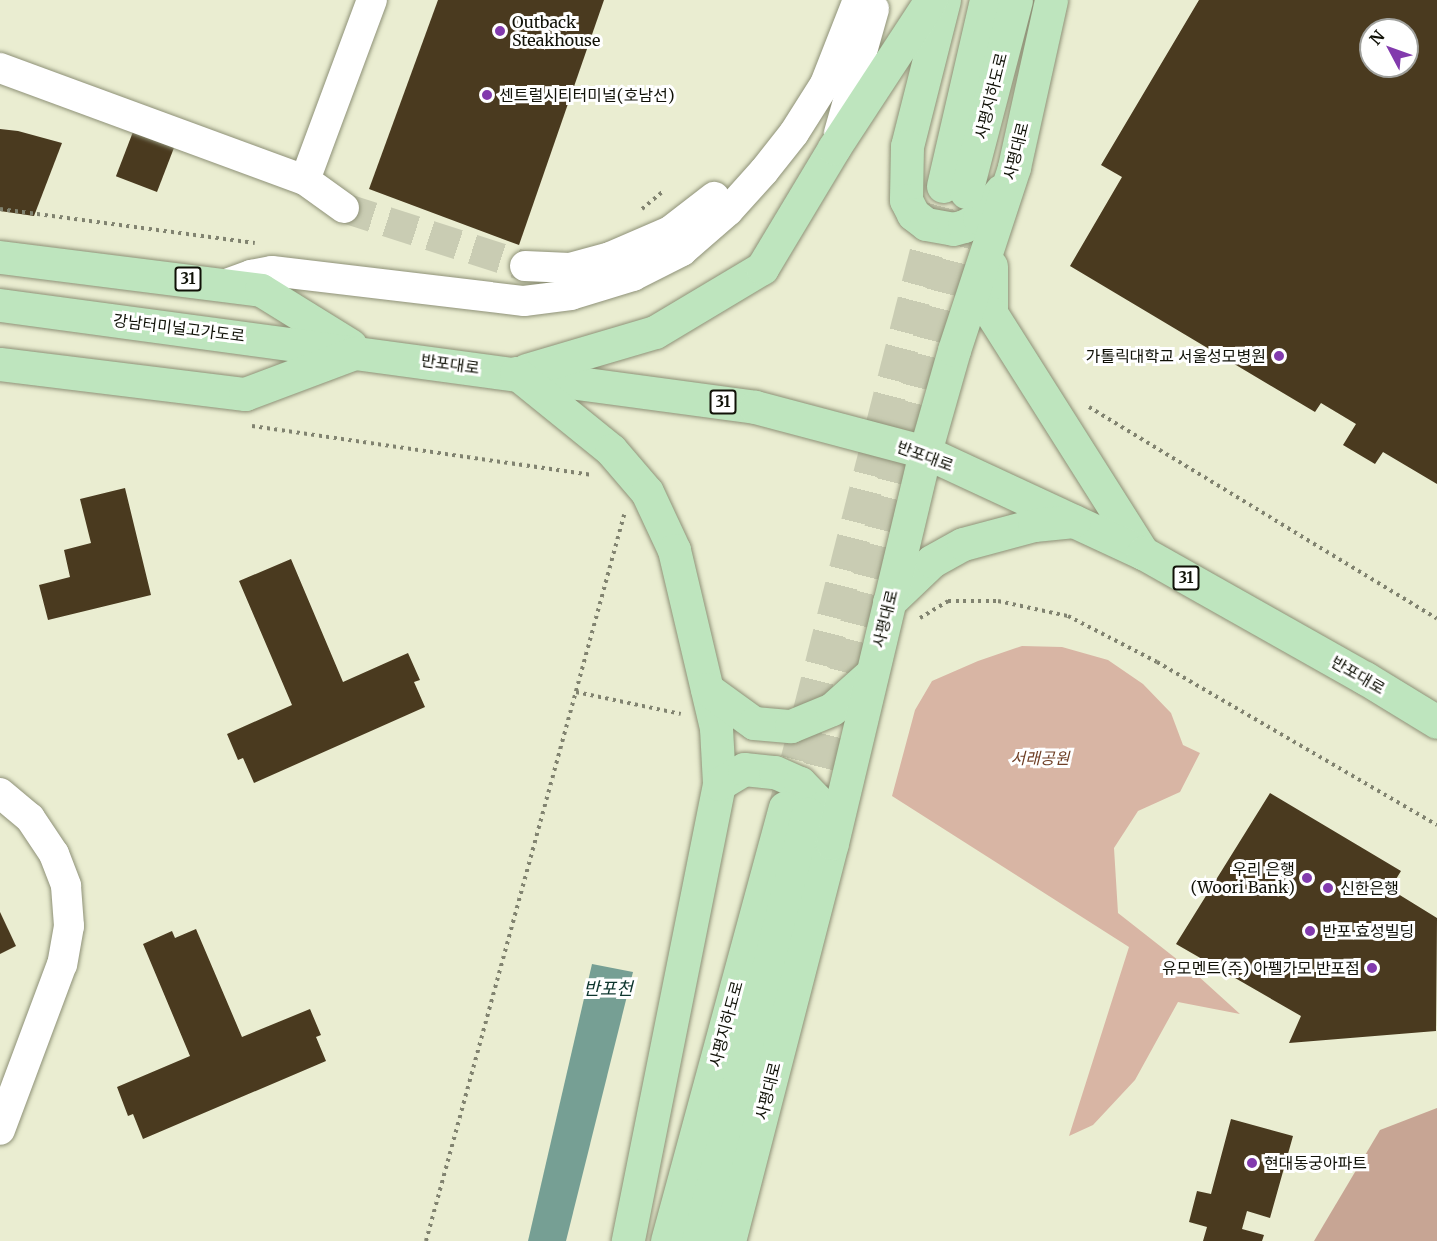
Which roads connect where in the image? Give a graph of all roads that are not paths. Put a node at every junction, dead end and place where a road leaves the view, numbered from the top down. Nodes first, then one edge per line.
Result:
1 (372, 0) edge
2 (841, 0) edge
3 (858, 0) edge
4 (876, 0) edge
5 (932, 0) edge
6 (944, 0) edge
7 (986, 0) edge
8 (1016, 0) edge
9 (1051, 0) edge
10 (0, 68) edge
11 (834, 148) junction
12 (1014, 167) junction
13 (305, 180) junction
14 (344, 208) tunnel mouth
15 (990, 238) junction
16 (0, 257) edge
17 (525, 266) tunnel mouth
18 (226, 284) junction
19 (0, 305) edge
20 (359, 351) junction
21 (0, 364) edge
22 (516, 373) junction
23 (925, 453) junction
24 (1074, 521) junction
25 (1143, 554) junction
26 (889, 602) junction
27 (871, 674) junction
28 (707, 689) junction
29 (1437, 722) edge
30 (719, 784) junction
31 (0, 793) edge
32 (831, 843) junction
33 (0, 1130) edge
34 (628, 1241) edge
35 (667, 1241) edge
36 (698, 1241) edge
37 (729, 1241) edge

1 - 13 lane
2 - 17 lane
3 - 18 lane
4 - 11 lane
5 - 11 main road
6 - 12 main road
7 - 8 main road, 사평지하도로
9 - 12 main road, 사평대로
10 - 13 lane
11 - 22 main road
12 - 15 main road, 사평대로
13 - 14 lane
15 - 23 main road, 사평대로
15 - 25 main road
16 - 18 main road, 반포대로 / 31
18 - 20 main road, 반포대로 / 31
19 - 20 main road, 강남터미널고가도로 / 31
20 - 21 main road, 반포대로 / 31
20 - 22 main road, 반포대로 / 31
22 - 23 main road, 반포대로 / 31
22 - 28 main road
23 - 24 main road, 반포대로 / 31
23 - 26 main road, 사평대로
24 - 25 main road, 반포대로 / 31
24 - 26 main road
25 - 29 main road, 반포대로 / 31
26 - 27 main road, 사평대로
27 - 28 main road
27 - 32 main road, 사평대로
28 - 30 main road
30 - 32 main road
30 - 34 main road
31 - 33 lane
32 - 37 main road, 사평대로
35 - 36 main road, 사평지하도로

